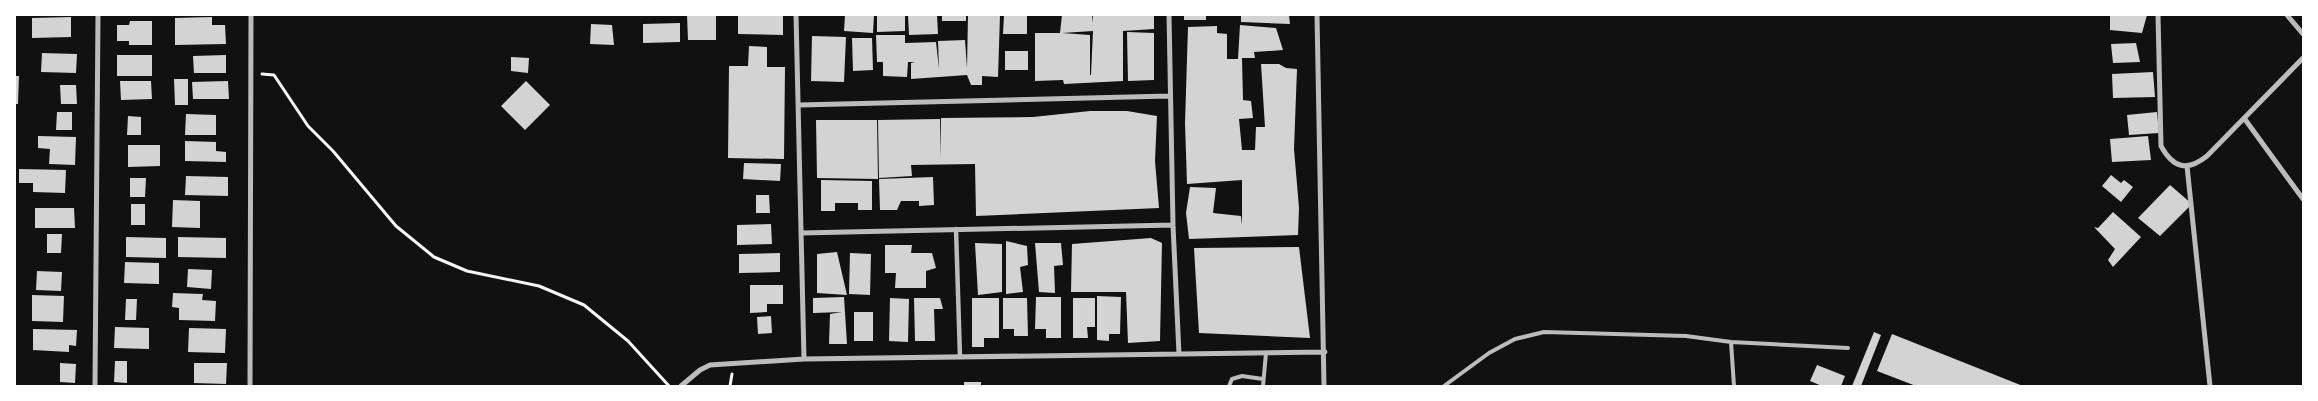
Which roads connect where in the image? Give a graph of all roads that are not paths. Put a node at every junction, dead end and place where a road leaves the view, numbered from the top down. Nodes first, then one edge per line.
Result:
1 (98, 15) edge
2 (251, 15) edge
3 (796, 15) edge
4 (1169, 15) edge
5 (1318, 15) edge
6 (2158, 15) edge
7 (2286, 15) edge
8 (2303, 34) edge
9 (2303, 58) edge
10 (1169, 96) junction
11 (798, 105) junction
12 (2244, 118) junction
13 (2187, 166) junction
14 (2303, 199) edge
15 (1173, 225) junction
16 (956, 229) junction
17 (801, 232) junction
18 (1731, 342) junction
19 (1848, 348) dead end
20 (1325, 352) junction
21 (1266, 353) junction
22 (1179, 354) junction
23 (960, 357) junction
24 (804, 359) junction
25 (1263, 378) junction
26 (94, 386) edge
27 (250, 386) edge
28 (681, 386) edge
29 (1229, 386) edge
30 (1263, 386) edge
31 (1324, 386) edge
32 (1444, 386) edge
33 (1734, 386) edge
34 (2210, 386) edge

1 - 26 street
2 - 27 street
3 - 11 street
4 - 10 street
5 - 20 street
6 - 13 street
7 - 8 street
9 - 12 street
10 - 11 street
10 - 15 street
11 - 17 street
12 - 13 street
12 - 14 street
13 - 34 street
15 - 16 street
15 - 22 street
16 - 17 street
16 - 23 street
17 - 24 street
18 - 19 lane
18 - 32 lane
18 - 33 lane
20 - 21 street
20 - 31 street
21 - 22 street
21 - 25 lane
22 - 23 street
23 - 24 street
24 - 28 street
25 - 29 lane
25 - 30 lane

